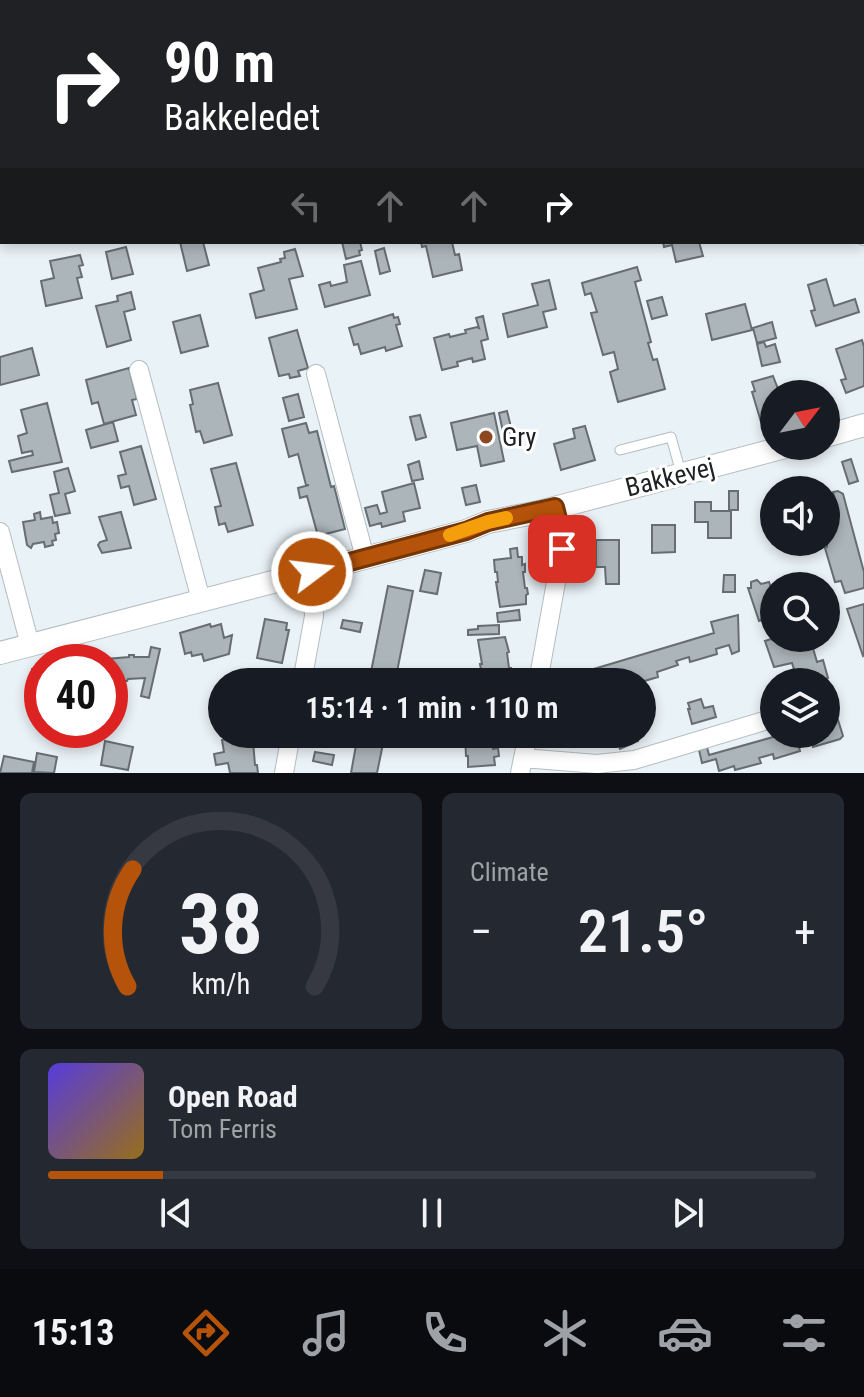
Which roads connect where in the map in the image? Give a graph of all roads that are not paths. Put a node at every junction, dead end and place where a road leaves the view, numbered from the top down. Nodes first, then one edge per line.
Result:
1 (139, 370) dead end
2 (316, 374) dead end
3 (864, 425) edge
4 (840, 432) edge
5 (620, 450) dead end
6 (760, 453) edge
7 (681, 473) junction
8 (555, 507) junction
9 (0, 532) edge
10 (365, 558) junction
11 (312, 572) junction
12 (201, 600) junction
13 (30, 644) edge
14 (34, 644) edge
15 (24, 647) edge
16 (0, 653) edge
17 (305, 668) edge
18 (541, 668) edge
19 (760, 722) edge
20 (288, 748) edge
21 (521, 765) edge
22 (284, 773) edge

1 - 12 street
2 - 10 street
3 - 4 street
5 - 7 lane
6 - 7 street, Bakkevej
7 - 8 street, Bakkevej
8 - 10 street, Bakkevej
8 - 18 street
9 - 13 street
10 - 11 street, Bakkevej
11 - 12 street, Bakkevej
11 - 17 street
12 - 14 street, Bakkevej
15 - 16 street, Bakkevej
19 - 21 street
20 - 22 street

